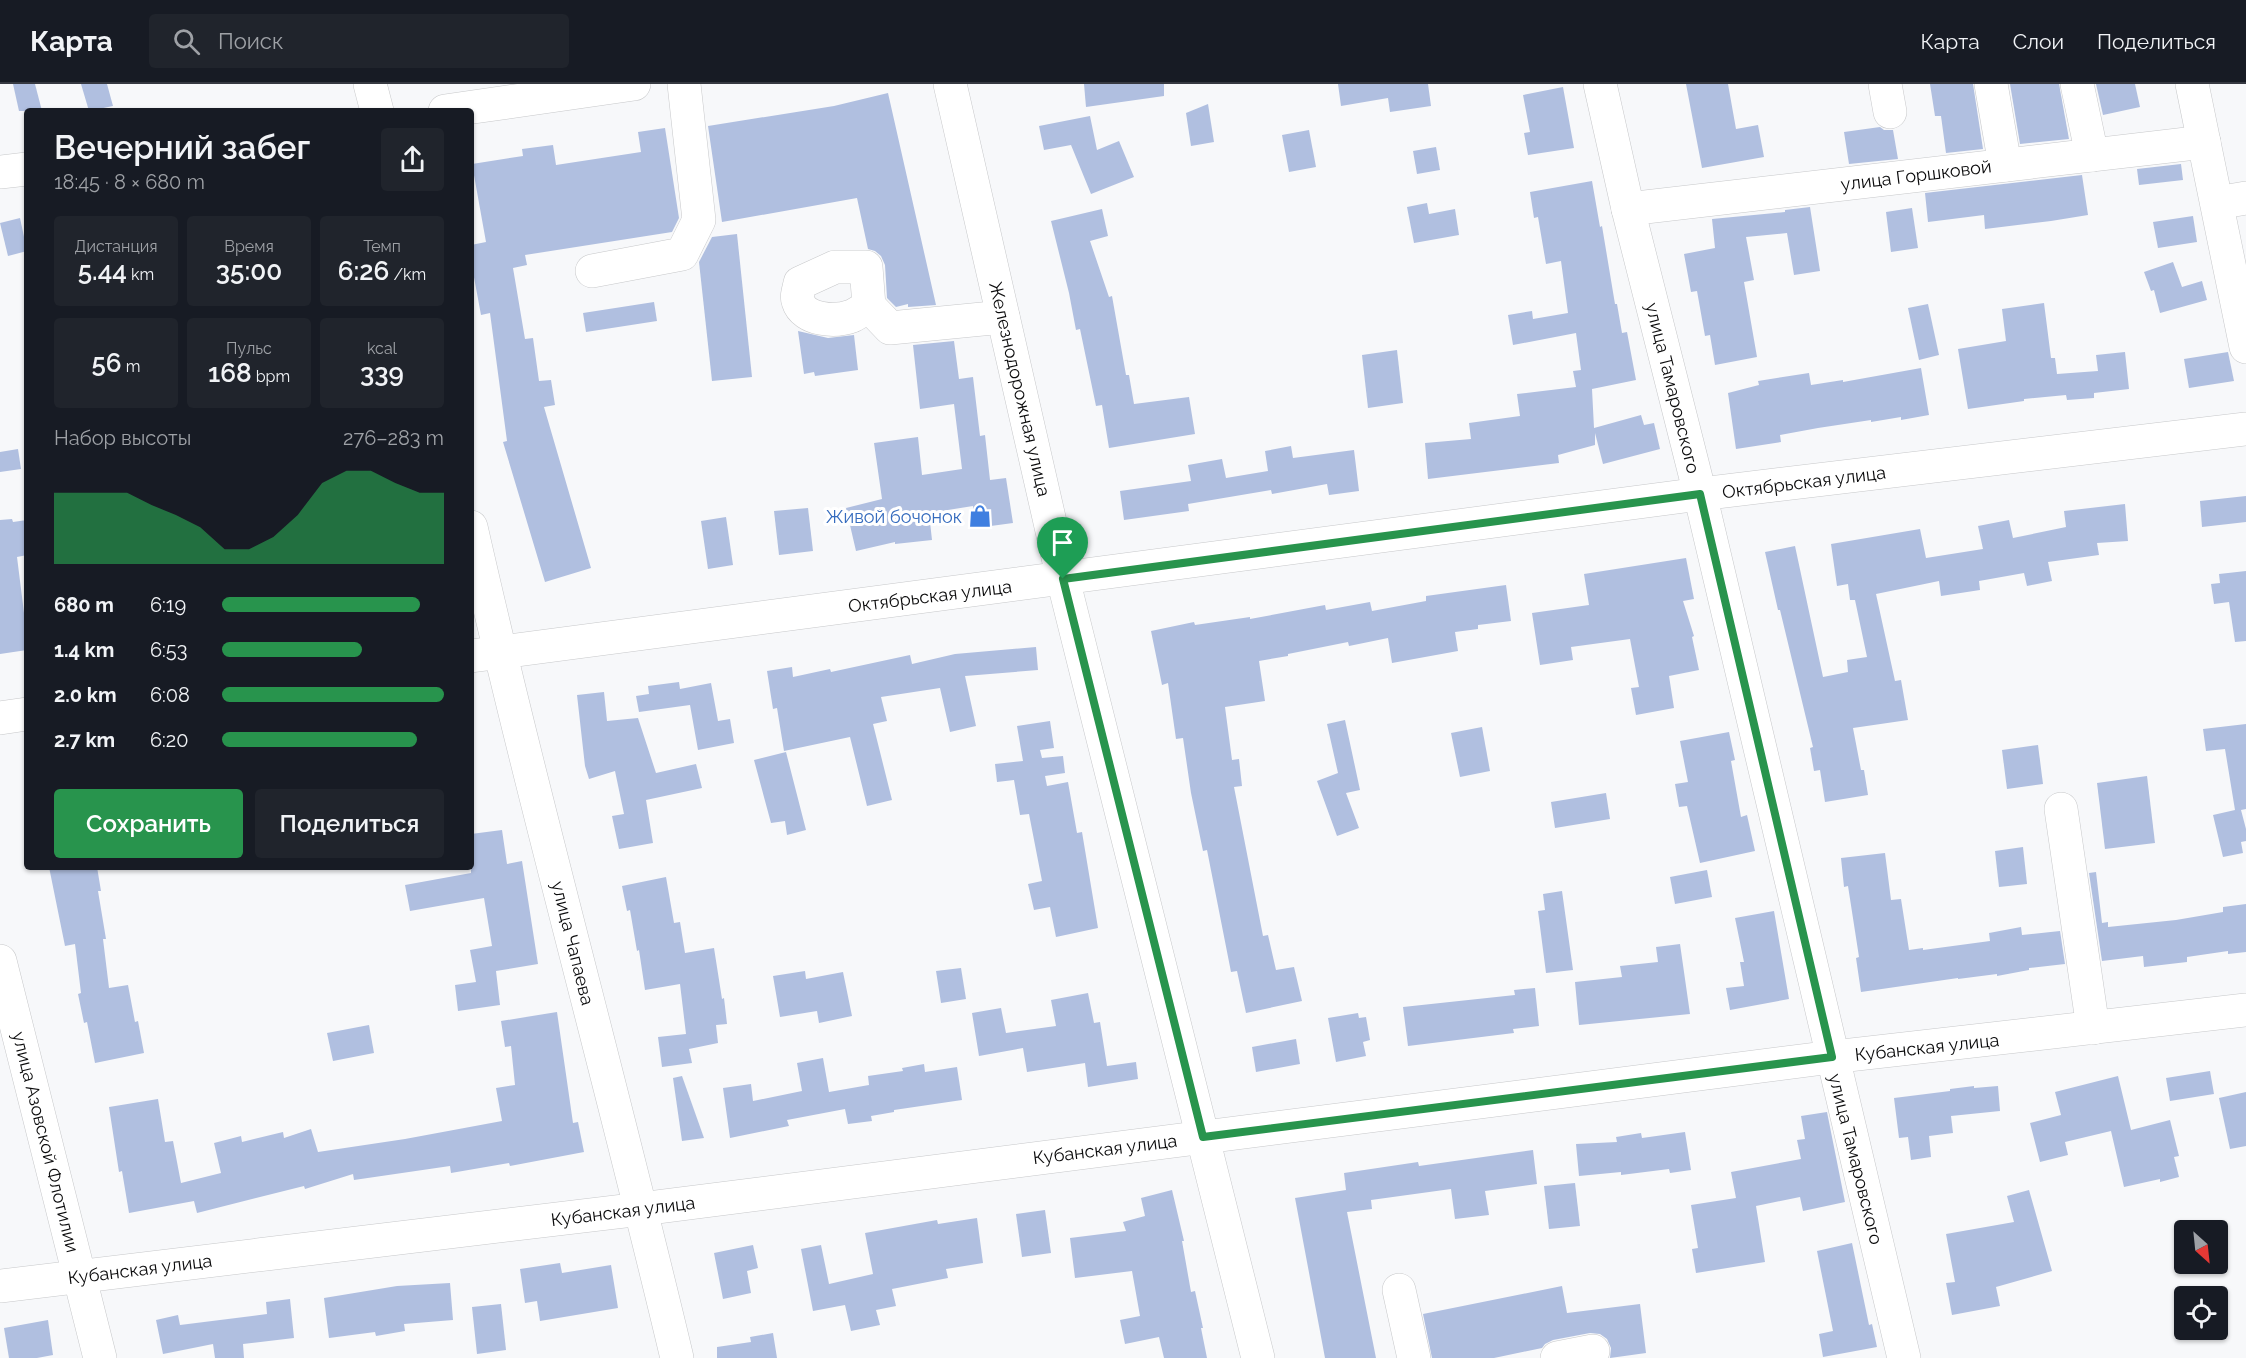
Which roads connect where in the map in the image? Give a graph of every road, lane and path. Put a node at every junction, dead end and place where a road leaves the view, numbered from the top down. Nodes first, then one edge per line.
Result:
1 (370, 84) edge
2 (634, 84) edge
3 (684, 84) edge
4 (950, 84) edge
5 (1600, 84) edge
6 (1991, 84) edge
7 (2077, 84) edge
8 (2192, 84) edge
9 (376, 108) edge
10 (466, 108) edge
11 (2204, 142) junction
12 (2092, 155) junction
13 (2004, 165) junction
14 (24, 169) edge
15 (0, 172) edge
16 (2231, 200) edge
17 (1628, 209) junction
18 (592, 270) dead end
19 (869, 306) dead end
20 (1003, 317) junction
21 (2246, 347) edge
22 (2246, 429) edge
23 (1700, 494) junction
24 (474, 554) edge
25 (1063, 579) junction
26 (485, 655) edge
27 (24, 714) edge
28 (0, 718) edge
29 (2061, 809) dead end
30 (0, 961) edge
31 (2246, 1010) edge
32 (2093, 1028) junction
33 (1832, 1057) junction
34 (1203, 1137) junction
35 (641, 1209) junction
36 (80, 1276) junction
37 (0, 1286) edge
38 (1399, 1290) dead end
39 (1593, 1351) dead end
40 (100, 1358) edge
41 (677, 1358) edge
42 (1258, 1358) edge
43 (1414, 1358) edge
44 (1557, 1358) edge
45 (1904, 1358) edge

1 - 9 street
2 - 10 street
3 - 18 street
4 - 20 street, Железнодорожная улица
5 - 17 street, улица Тамаровского
6 - 13 street
7 - 12 street
8 - 11 street
11 - 12 street, улица Горшковой
11 - 16 street
12 - 13 street, улица Горшковой
13 - 17 street, улица Горшковой
14 - 15 street
16 - 21 street
17 - 23 street, улица Тамаровского
19 - 20 street
20 - 25 street, Железнодорожная улица
22 - 23 street, Октябрьская улица
23 - 25 street, Октябрьская улица
23 - 33 street, улица Тамаровского
24 - 26 street, улица Чапаева
25 - 26 street, Октябрьская улица
25 - 34 street, Железнодорожная улица
26 - 35 street, улица Чапаева
27 - 28 street
29 - 32 street
30 - 36 street, улица Азовской Флотилии
31 - 32 street, Кубанская улица
32 - 33 street, Кубанская улица
33 - 34 street, Кубанская улица
33 - 45 street, улица Тамаровского
34 - 35 street, Кубанская улица
34 - 42 street, Железнодорожная улица
35 - 36 street, Кубанская улица
35 - 41 street, улица Чапаева
36 - 37 street, Кубанская улица
36 - 40 street, улица Азовской Флотилии
38 - 43 street
39 - 44 street

